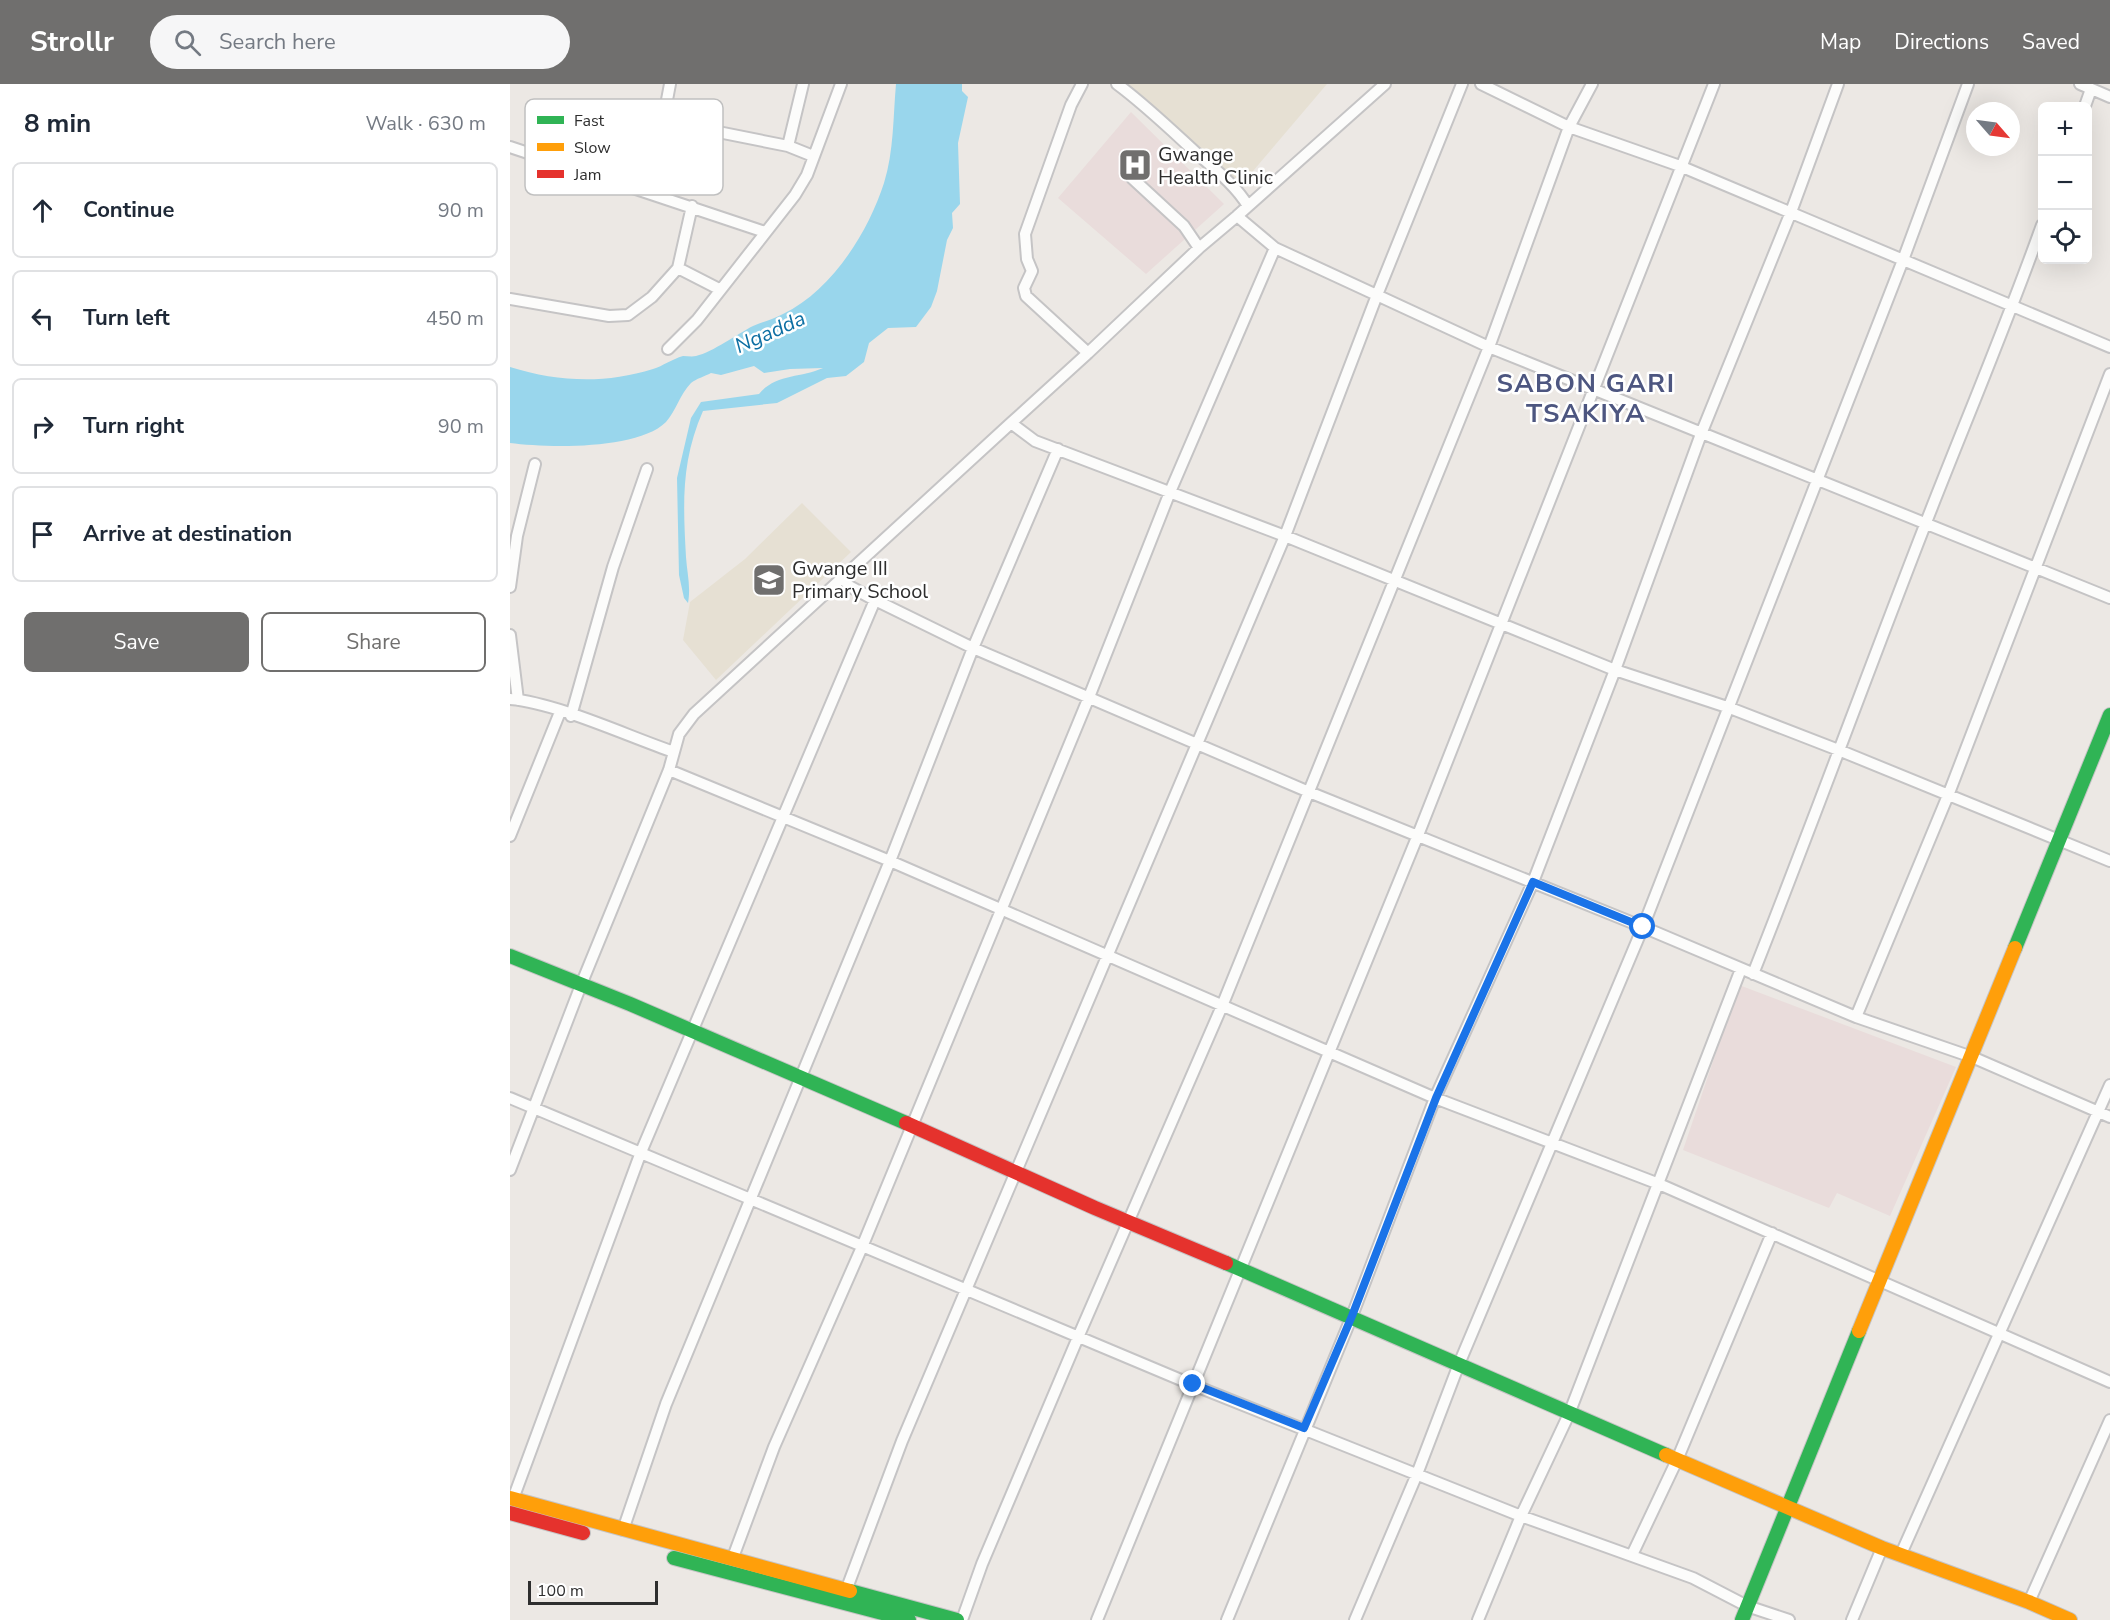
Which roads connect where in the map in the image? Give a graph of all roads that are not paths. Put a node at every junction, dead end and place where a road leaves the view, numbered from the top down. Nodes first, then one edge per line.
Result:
1 (670, 84) edge
2 (803, 84) edge
3 (841, 84) edge
4 (1082, 84) edge
5 (1117, 84) edge
6 (1385, 84) edge
7 (1462, 84) edge
8 (1481, 84) edge
9 (1592, 84) edge
10 (1714, 84) edge
11 (1838, 84) edge
12 (1968, 84) edge
13 (2086, 86) edge
14 (2110, 97) edge
15 (667, 99) edge
16 (2085, 102) edge
17 (1569, 127) junction
18 (723, 133) edge
19 (510, 147) edge
20 (788, 147) junction
21 (525, 152) edge
22 (813, 156) junction
23 (1680, 166) junction
24 (1132, 178) dead end
25 (655, 195) edge
26 (692, 206) junction
27 (1248, 206) junction
28 (1791, 212) junction
29 (1237, 216) junction
30 (765, 232) junction
31 (2038, 239) edge
32 (1199, 248) junction
33 (1275, 248) junction
34 (1903, 260) junction
35 (678, 268) junction
36 (719, 289) junction
37 (1377, 296) junction
38 (510, 299) edge
39 (2014, 305) junction
40 (1489, 347) junction
41 (2110, 347) edge
42 (668, 349) dead end
43 (1088, 353) junction
44 (2110, 374) edge
45 (1595, 390) junction
46 (1011, 423) junction
47 (1701, 434) junction
48 (1058, 449) junction
49 (535, 464) dead end
50 (647, 469) dead end
51 (1815, 481) junction
52 (1170, 492) junction
53 (1925, 525) junction
54 (1285, 536) junction
55 (2034, 567) junction
56 (842, 577) junction
57 (1396, 580) junction
58 (510, 587) edge
59 (2110, 598) edge
60 (875, 600) junction
61 (1500, 623) junction
62 (510, 635) edge
63 (973, 648) junction
64 (1615, 670) junction
65 (1089, 697) junction
66 (514, 700) edge
67 (1730, 708) junction
68 (566, 714) junction
69 (2110, 715) edge
70 (1199, 744) junction
71 (1841, 751) junction
72 (674, 752) junction
73 (669, 770) junction
74 (1309, 792) junction
75 (1949, 793) junction
76 (784, 819) junction
77 (1418, 835) junction
78 (510, 836) edge
79 (2060, 841) junction
80 (890, 861) junction
81 (2110, 861) edge
82 (1533, 882) junction
83 (1000, 909) junction
84 (1643, 927) junction
85 (510, 956) edge
86 (1105, 956) junction
87 (1741, 969) junction
88 (1753, 974) junction
89 (581, 985) junction
90 (1222, 1006) junction
91 (1856, 1017) junction
92 (691, 1030) junction
93 (1328, 1051) junction
94 (1972, 1057) junction
95 (800, 1080) junction
96 (2110, 1084) edge
97 (510, 1098) edge
98 (1436, 1098) junction
99 (534, 1108) junction
100 (2098, 1112) junction
101 (2110, 1117) edge
102 (912, 1126) junction
103 (1552, 1145) junction
104 (641, 1152) junction
105 (510, 1170) edge
106 (1017, 1171) junction
107 (1659, 1184) junction
108 (752, 1198) junction
109 (1129, 1221) junction
110 (1772, 1233) junction
111 (862, 1246) junction
112 (1240, 1269) junction
113 (1881, 1280) junction
114 (968, 1290) junction
115 (1352, 1316) junction
116 (1999, 1331) junction
117 (1079, 1335) junction
118 (1459, 1364) junction
119 (2110, 1382) edge
120 (1193, 1384) junction
121 (1569, 1414) junction
122 (2110, 1420) edge
123 (1304, 1428) junction
124 (1677, 1460) junction
125 (1417, 1473) junction
126 (511, 1503) edge
127 (1789, 1506) junction
128 (1521, 1516) junction
129 (613, 1538) junction
130 (1882, 1548) junction
131 (1901, 1554) junction
132 (1632, 1555) junction
133 (665, 1556) dead end
134 (732, 1560) junction
135 (847, 1588) junction
136 (2029, 1602) junction
137 (1747, 1606) junction
138 (909, 1620) edge
139 (957, 1620) edge
140 (963, 1620) edge
141 (1097, 1620) edge
142 (1227, 1620) edge
143 (1355, 1620) edge
144 (1478, 1620) edge
145 (1742, 1620) edge
146 (1789, 1620) edge
147 (1852, 1620) edge
148 (2070, 1620) edge

1 - 15 street
2 - 20 street
3 - 22 street
4 - 43 street
5 - 27 street
6 - 27 street
7 - 37 street
8 - 17 street
9 - 17 street
10 - 23 street
11 - 28 street
12 - 34 street
13 - 14 street
13 - 16 street
17 - 23 street
17 - 40 street
18 - 20 street
19 - 21 street
20 - 22 street
22 - 30 street
23 - 28 street
23 - 45 street
24 - 32 street
25 - 26 street
26 - 30 street
26 - 35 street
27 - 29 street
28 - 34 street
28 - 47 street
29 - 32 street
29 - 33 street
30 - 36 street
31 - 39 street
32 - 43 street
33 - 37 street
33 - 52 street
34 - 39 street
34 - 51 street
35 - 36 street
35 - 38 street
36 - 42 street
37 - 40 street
37 - 54 street
39 - 41 street
39 - 53 street
40 - 45 street
40 - 57 street
43 - 46 street
44 - 55 street
45 - 47 street
45 - 61 street
46 - 48 street
46 - 56 street
47 - 51 street
47 - 64 street
48 - 52 street
48 - 63 street
49 - 58 street
50 - 68 street
51 - 53 street
51 - 67 street
52 - 54 street
52 - 65 street
53 - 55 street
53 - 71 street
54 - 57 street
54 - 70 street
55 - 59 street
55 - 75 street
56 - 60 street
56 - 72 street
57 - 61 street
57 - 74 street
60 - 63 street
60 - 76 street
61 - 64 street
61 - 77 street
62 - 66 street
63 - 65 street
63 - 80 street
64 - 67 street
64 - 82 street
65 - 70 street
65 - 83 street
66 - 68 street
67 - 71 street
67 - 84 street
68 - 72 street
68 - 78 street
69 - 79 main road
70 - 74 street
70 - 86 street
71 - 75 street
71 - 88 street
72 - 73 street
73 - 76 street
73 - 89 street
74 - 77 street
74 - 90 street
75 - 79 street
75 - 91 street
76 - 80 street
76 - 92 street
77 - 82 street
77 - 93 street
79 - 81 street
79 - 94 main road
80 - 83 street
80 - 95 street
82 - 84 street
82 - 98 street
83 - 86 street
83 - 102 street
84 - 87 street
84 - 103 street
85 - 89 main road
86 - 90 street
86 - 106 street
87 - 88 street
87 - 107 street
88 - 91 street
89 - 92 main road
89 - 99 street
90 - 93 street
90 - 109 street
91 - 94 street
92 - 95 main road
92 - 104 street
93 - 98 street
93 - 112 street
94 - 100 street
94 - 113 main road
95 - 102 main road
95 - 108 street
96 - 100 street
97 - 99 street
98 - 103 street
98 - 115 street
99 - 104 street
99 - 105 street
100 - 101 street
100 - 116 street
102 - 106 main road
102 - 111 street
103 - 107 street
103 - 118 street
104 - 108 street
104 - 126 street
106 - 109 main road
106 - 114 street
107 - 110 street
107 - 121 street
108 - 111 street
108 - 129 street
109 - 112 main road
109 - 117 street
110 - 113 street
110 - 124 street
111 - 114 street
111 - 134 street
112 - 115 main road
112 - 120 street
113 - 116 street
113 - 127 main road
114 - 117 street
114 - 135 street
115 - 118 main road
115 - 123 street
116 - 119 street
116 - 131 street
117 - 120 street
117 - 140 street
118 - 121 main road
118 - 125 street
120 - 123 street
120 - 141 street
121 - 124 main road
121 - 128 street
122 - 136 street
123 - 125 street
123 - 142 street
124 - 127 main road
124 - 132 street
125 - 128 street
125 - 143 street
126 - 129 main road
126 - 129 main road
127 - 130 main road
127 - 137 main road
128 - 132 street
128 - 144 street
129 - 134 main road
130 - 131 main road
130 - 147 street
131 - 136 main road
132 - 137 street
133 - 138 main road
134 - 135 main road
135 - 139 main road
136 - 148 main road
137 - 145 main road
137 - 146 street

